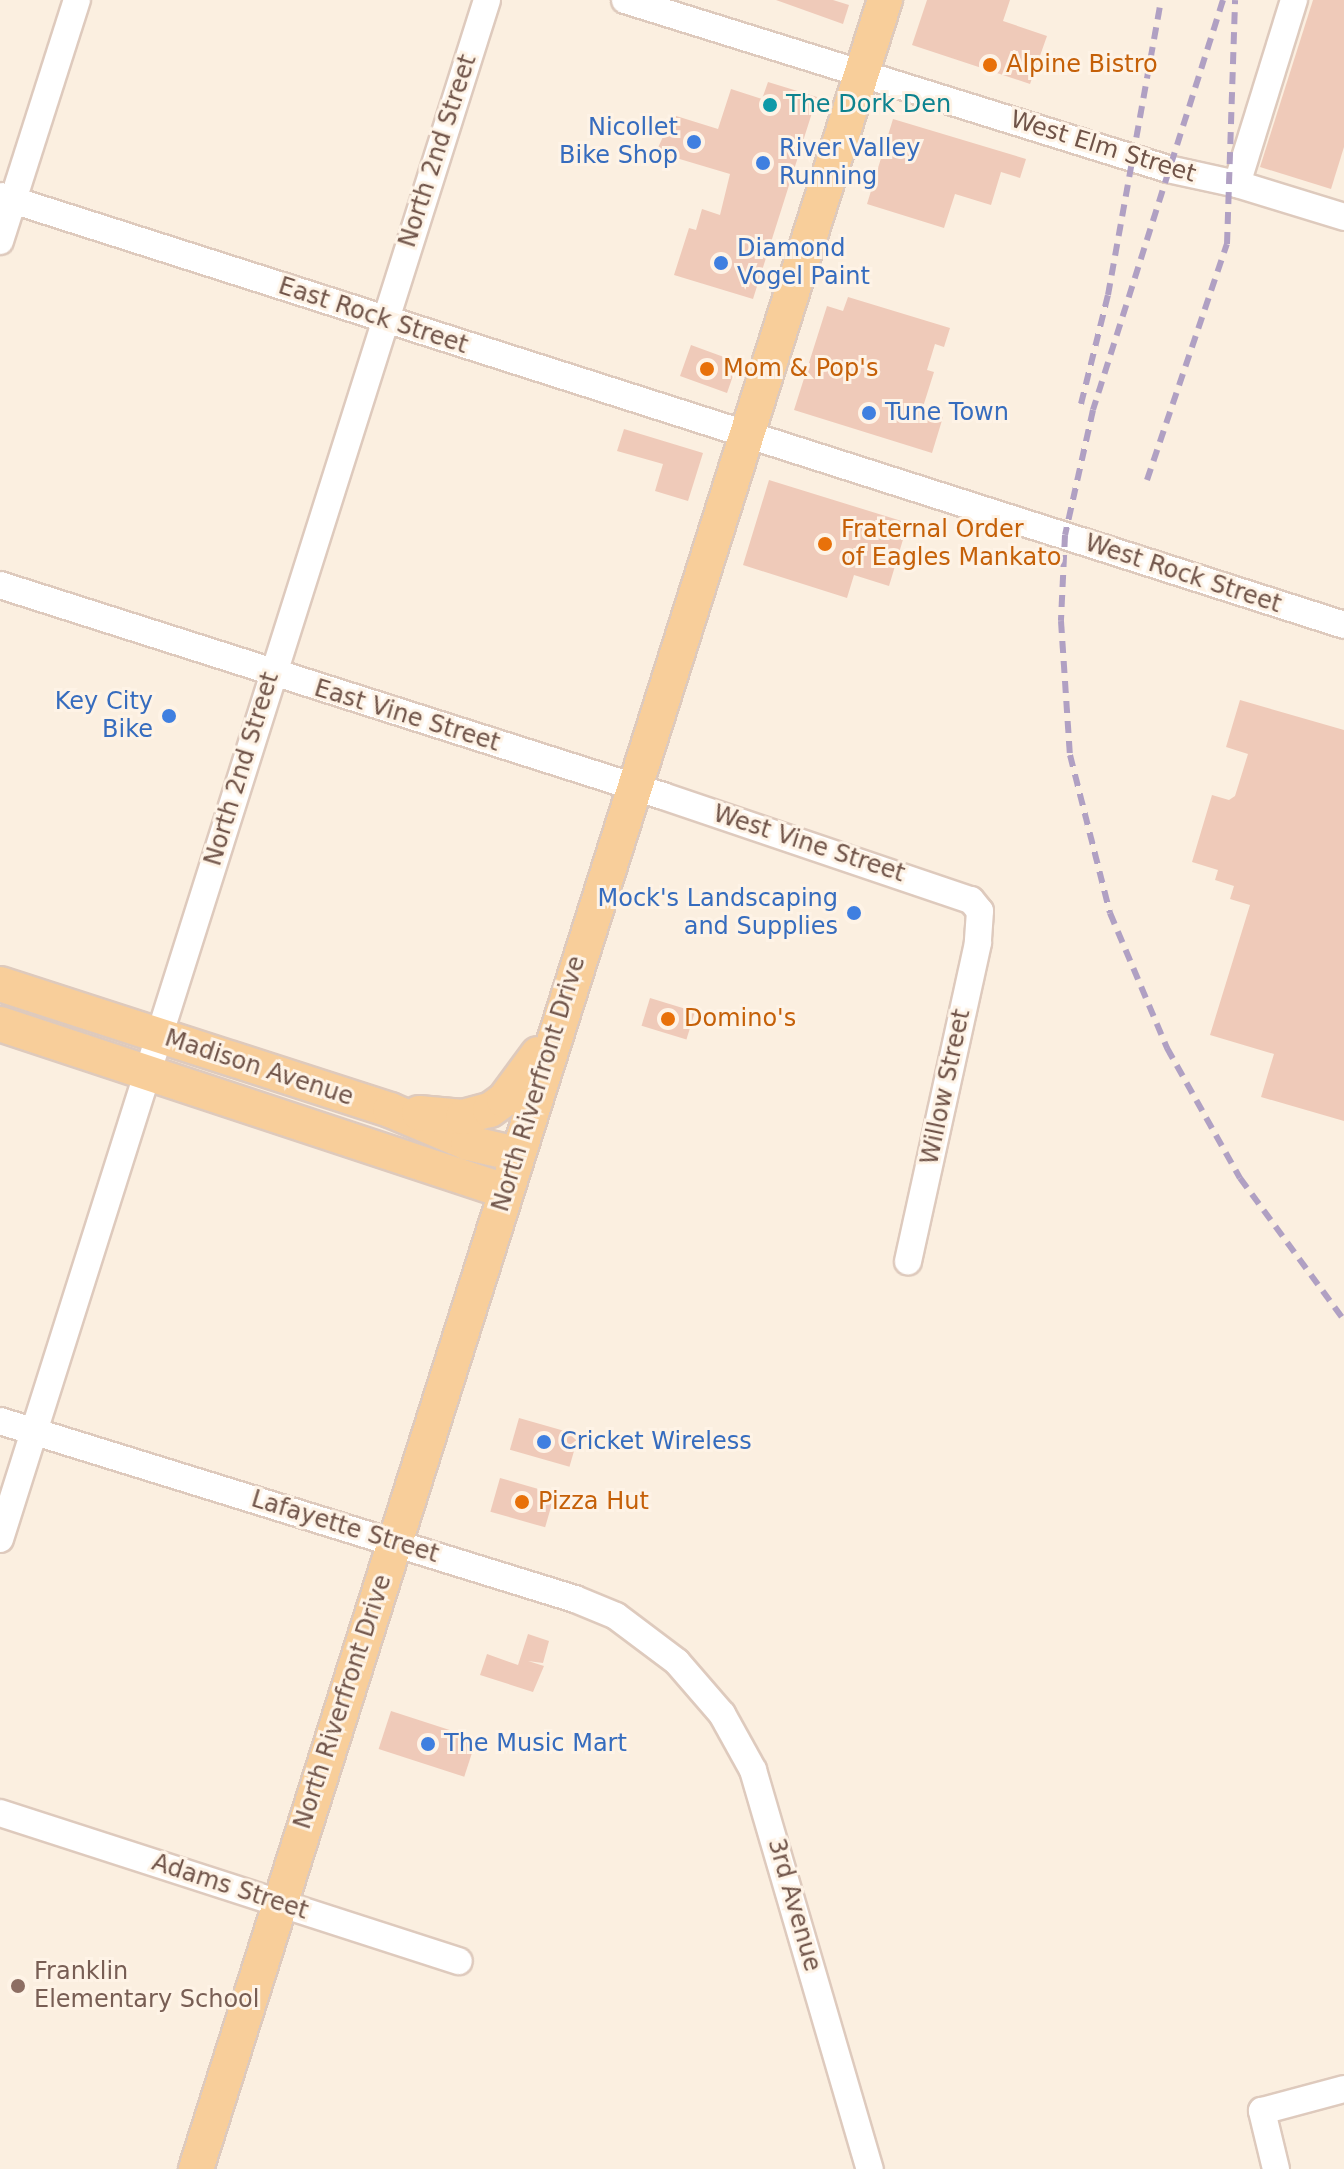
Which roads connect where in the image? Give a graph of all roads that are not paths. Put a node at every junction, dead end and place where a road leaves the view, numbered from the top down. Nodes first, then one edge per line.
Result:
1 (77, 0) edge
2 (487, 0) edge
3 (625, 0) edge
4 (885, 0) edge
5 (1294, 0) edge
6 (862, 73) junction
7 (1237, 184) junction
8 (6, 198) edge
9 (1344, 217) edge
10 (0, 241) edge
11 (383, 319) junction
12 (747, 435) junction
13 (0, 585) edge
14 (1344, 625) edge
15 (270, 673) junction
16 (632, 787) junction
17 (980, 911) joint
18 (0, 984) edge
19 (0, 1024) edge
20 (555, 1031) junction
21 (161, 1035) junction
22 (148, 1072) junction
23 (390, 1110) junction
24 (517, 1154) junction
25 (505, 1191) junction
26 (908, 1261) dead end
27 (0, 1421) edge
28 (31, 1431) junction
29 (0, 1539) edge
30 (395, 1543) junction
31 (677, 1662) joint
32 (0, 1813) edge
33 (280, 1904) junction
34 (459, 1961) dead end
35 (1344, 2089) edge
36 (196, 2169) edge
37 (870, 2169) edge
38 (1276, 2169) edge

1 - 8 street
2 - 11 street, North 2nd Street
3 - 6 street, West Elm Street
4 - 6 main road, North Riverfront Drive
5 - 7 street
6 - 7 street, West Elm Street
6 - 12 main road, North Riverfront Drive
7 - 9 street, West Elm Street
8 - 10 street
8 - 11 street, East Rock Street
11 - 12 street, East Rock Street
11 - 15 street, North 2nd Street
12 - 14 street, West Rock Street
12 - 16 main road, North Riverfront Drive
13 - 15 street, East Vine Street
15 - 16 street, East Vine Street
15 - 21 street, North 2nd Street
16 - 17 street, West Vine Street
16 - 20 main road, North Riverfront Drive
17 - 26 street, Willow Street
18 - 21 main road, Madison Avenue
19 - 22 main road, Madison Avenue
20 - 23 main road
20 - 24 main road, North Riverfront Drive
21 - 22 street, North 2nd Street
21 - 23 main road, Madison Avenue
22 - 25 main road, Madison Avenue
22 - 28 street, North 2nd Street
23 - 24 main road, Madison Avenue
24 - 25 main road, North Riverfront Drive
25 - 30 main road, North Riverfront Drive
27 - 28 street, Lafayette Street
28 - 29 street, North 2nd Street
28 - 30 street, Lafayette Street
30 - 31 street, Lafayette Street
30 - 33 main road, North Riverfront Drive
31 - 37 street, 3rd Avenue
32 - 33 street, Adams Street
33 - 34 street, Adams Street
33 - 36 main road, North Riverfront Drive
35 - 38 street

